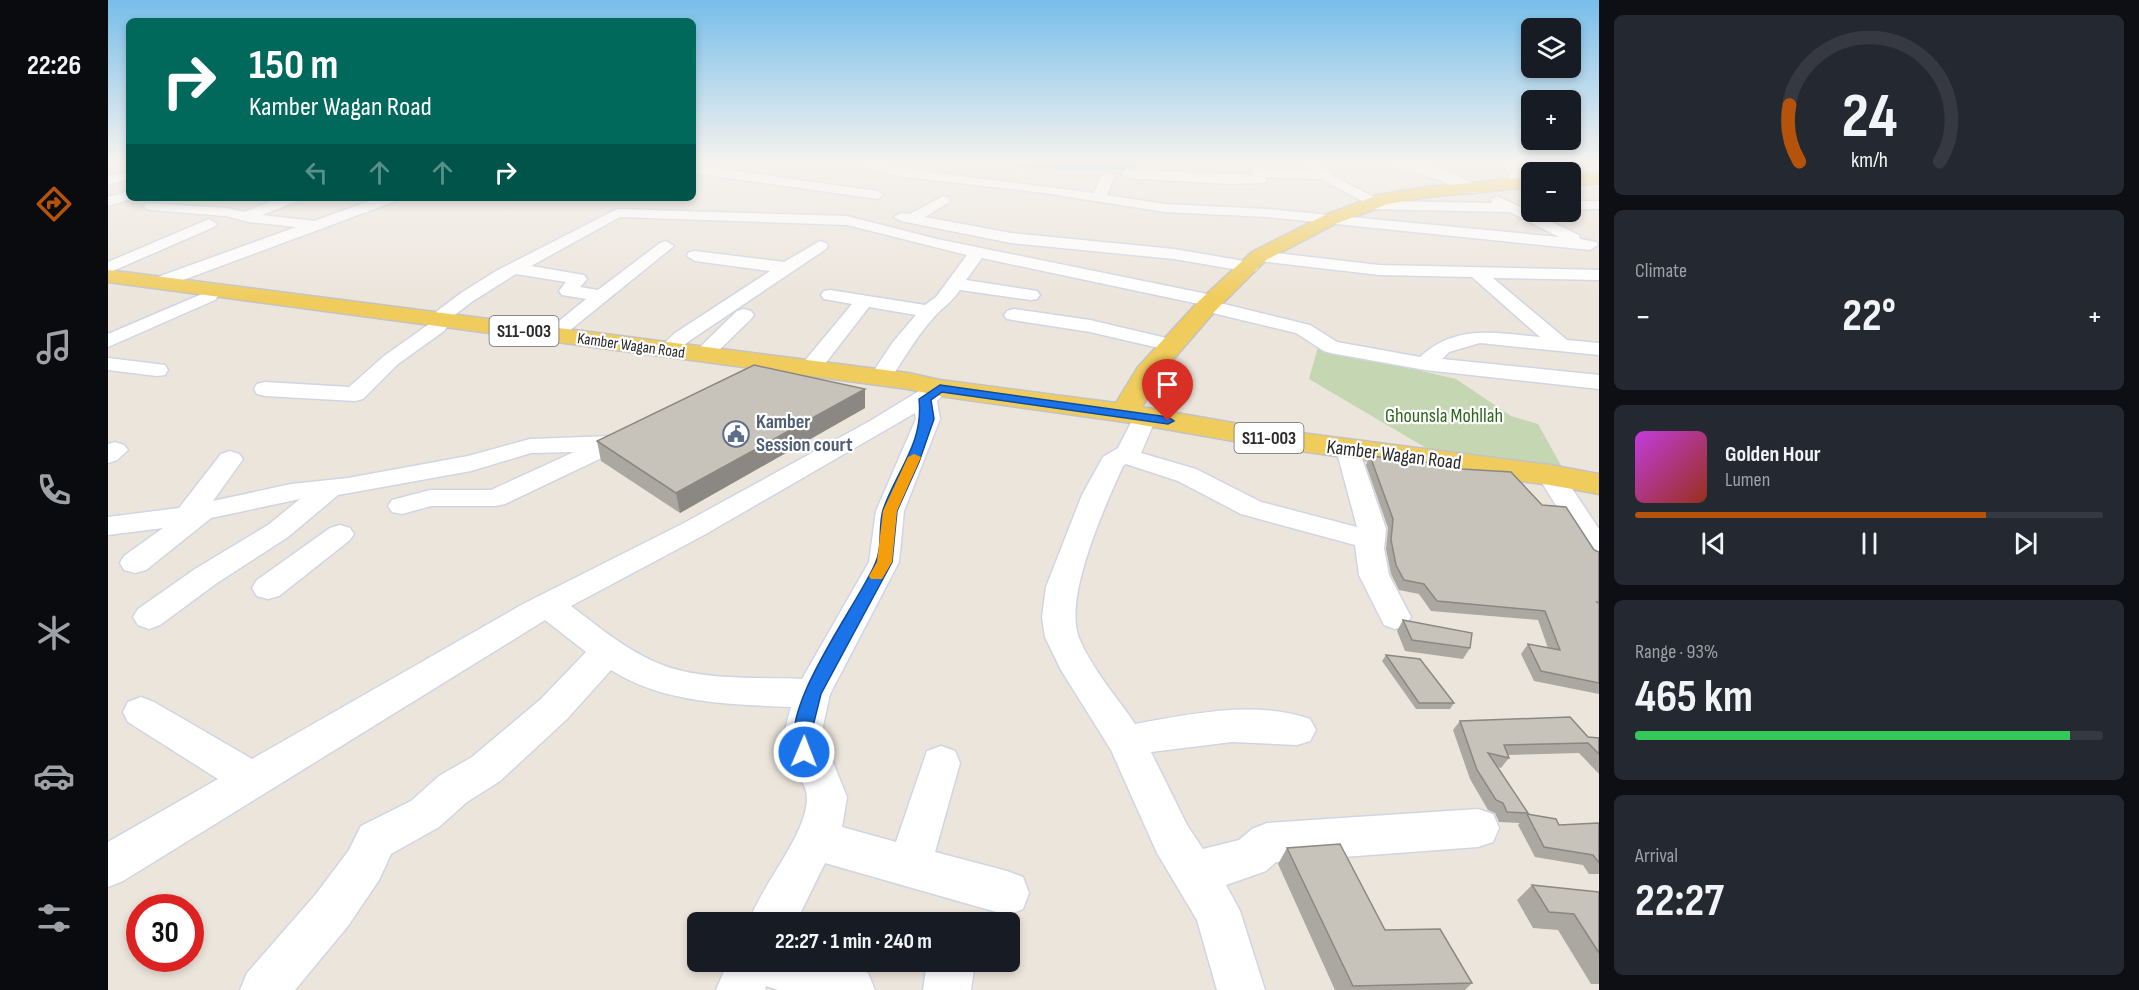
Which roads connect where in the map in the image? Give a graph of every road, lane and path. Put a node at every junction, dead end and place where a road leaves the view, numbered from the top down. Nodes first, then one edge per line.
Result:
1 (152, 206) edge
2 (227, 206) edge
3 (272, 206) edge
4 (368, 206) edge
5 (841, 206) edge
6 (867, 206) edge
7 (933, 206) edge
8 (1152, 206) edge
9 (1247, 206) edge
10 (1365, 206) edge
11 (1426, 206) edge
12 (1497, 206) edge
13 (1510, 206) edge
14 (1446, 207) junction
15 (1198, 209) junction
16 (958, 212) dead end
17 (1250, 212) junction
18 (888, 214) dead end
19 (208, 217) junction
20 (245, 217) junction
21 (912, 219) junction
22 (841, 220) junction
23 (1333, 220) junction
24 (1194, 224) dead end
25 (315, 225) junction
26 (936, 225) junction
27 (1552, 228) junction
28 (1587, 229) dead end
29 (1498, 242) junction
30 (666, 246) dead end
31 (1594, 247) edge
32 (977, 253) junction
33 (695, 256) dead end
34 (1254, 261) junction
35 (642, 265) junction
36 (663, 267) dead end
37 (787, 268) junction
38 (514, 269) junction
39 (1445, 272) junction
40 (1476, 272) junction
41 (1591, 275) edge
42 (109, 279) edge
43 (160, 282) junction
44 (954, 284) junction
45 (1599, 288) edge
46 (830, 295) dead end
47 (1031, 295) dead end
48 (208, 296) junction
49 (602, 296) junction
50 (864, 301) junction
51 (1206, 306) junction
52 (928, 311) junction
53 (744, 315) dead end
54 (1014, 315) dead end
55 (438, 323) junction
56 (552, 335) junction
57 (108, 341) edge
58 (1172, 345) junction
59 (1561, 345) junction
60 (1599, 349) edge
61 (666, 351) junction
62 (703, 356) junction
63 (108, 364) edge
64 (1425, 364) junction
65 (809, 369) junction
66 (157, 370) dead end
67 (880, 378) junction
68 (1599, 382) edge
69 (265, 389) dead end
70 (933, 394) junction
71 (1135, 415) junction
72 (1348, 449) junction
73 (1123, 455) junction
74 (230, 459) dead end
75 (1550, 475) junction
76 (1599, 484) edge
77 (322, 494) junction
78 (402, 506) dead end
79 (197, 512) junction
80 (108, 526) edge
81 (1370, 540) junction
82 (1599, 551) edge
83 (135, 563) dead end
84 (268, 588) dead end
85 (547, 605) junction
86 (1395, 617) dead end
87 (149, 618) dead end
88 (608, 651) junction
89 (812, 693) junction
90 (141, 712) dead end
91 (1297, 730) dead end
92 (1126, 741) junction
93 (941, 763) dead end
94 (251, 779) junction
95 (1478, 828) dead end
96 (815, 840) junction
97 (108, 866) edge
98 (909, 866) junction
99 (1193, 873) junction
100 (1007, 893) dead end
101 (777, 912) edge
102 (748, 972) edge
103 (796, 972) edge
104 (950, 972) edge
105 (264, 990) edge
106 (740, 990) edge
107 (851, 990) edge
108 (947, 990) edge
109 (1241, 990) edge

1 - 19 street
2 - 19 street
3 - 20 street
4 - 25 street
5 - 6 street
7 - 21 street
8 - 15 street
9 - 17 street
10 - 23 main road
11 - 14 street
12 - 14 street
13 - 27 street
14 - 29 street
15 - 17 street
15 - 24 street
16 - 26 street
17 - 23 street
18 - 21 street
19 - 20 street
19 - 42 street
20 - 25 street
21 - 26 street
22 - 32 street
22 - 37 street
22 - 38 street
23 - 29 street
23 - 34 main road
25 - 43 street
26 - 34 street
27 - 28 street
27 - 31 street
29 - 31 street
29 - 39 street
30 - 35 street
32 - 44 street
32 - 51 street
33 - 37 street
34 - 39 street
34 - 51 main road
35 - 36 street
35 - 49 street
37 - 61 street
38 - 49 street
38 - 55 street
39 - 40 street
40 - 41 street
40 - 59 street
41 - 45 street
42 - 43 main road, Kamber Wagan Road / S11-003
42 - 48 main road, Kamber Wagan Road / S11-003
43 - 55 main road, Kamber Wagan Road / S11-003
44 - 47 street
44 - 52 street
46 - 50 street
48 - 55 main road, Kamber Wagan Road / S11-003
48 - 57 street
49 - 56 street
50 - 52 street
50 - 65 street
51 - 58 main road
51 - 64 street
52 - 67 street
53 - 62 street
54 - 58 street
55 - 56 main road, Kamber Wagan Road / S11-003
55 - 69 street
55 - 70 main road, Kamber Wagan Road / S11-003
56 - 61 main road, Kamber Wagan Road / S11-003
58 - 71 main road
59 - 60 street
59 - 64 street
61 - 62 main road, Kamber Wagan Road / S11-003
62 - 65 main road, Kamber Wagan Road / S11-003
63 - 66 street
64 - 68 street
65 - 67 main road, Kamber Wagan Road / S11-003
67 - 70 main road, Kamber Wagan Road / S11-003
70 - 71 main road, Kamber Wagan Road / S11-003
70 - 85 street
70 - 89 street
71 - 72 main road, Kamber Wagan Road / S11-003
71 - 73 street
72 - 75 main road, Kamber Wagan Road / S11-003
72 - 81 street
73 - 81 street
73 - 92 street
74 - 79 street
75 - 76 main road, Kamber Wagan Road / S11-003
75 - 82 street
77 - 78 street
77 - 79 street
77 - 84 street
77 - 87 street
79 - 80 street
79 - 83 street
81 - 86 street
85 - 88 street
85 - 94 street
88 - 89 street
88 - 105 street
89 - 96 street
90 - 94 street
91 - 92 street
92 - 99 street
93 - 98 street
94 - 97 street
95 - 99 street
96 - 98 street
96 - 101 street
98 - 100 street
99 - 109 street
102 - 106 street
103 - 107 street
104 - 108 street

